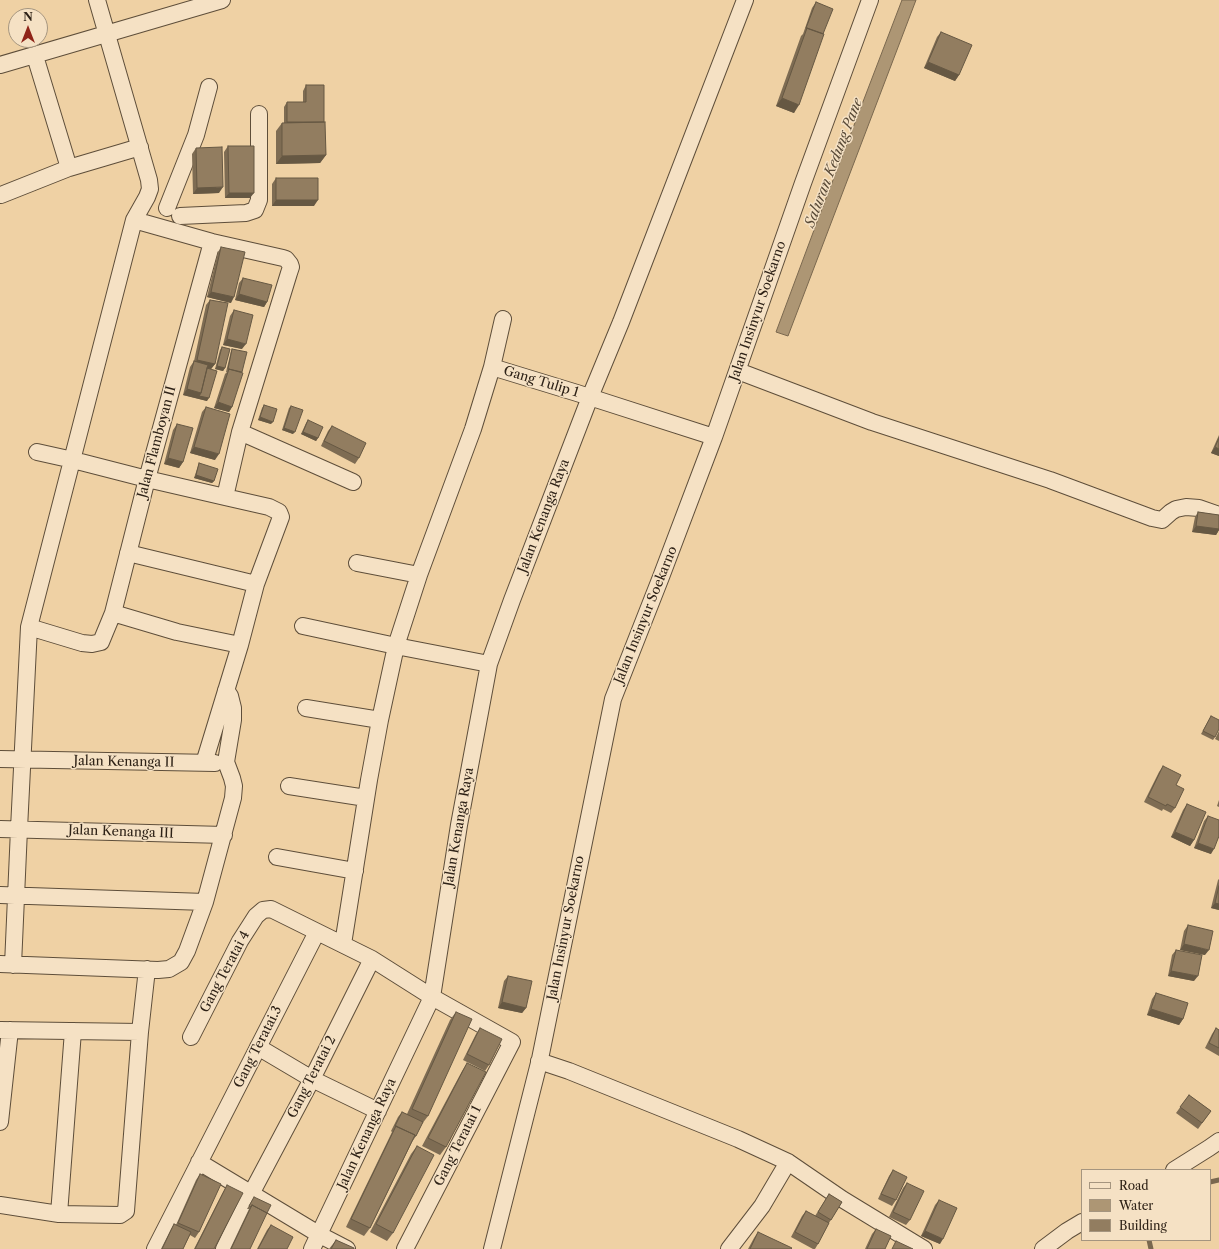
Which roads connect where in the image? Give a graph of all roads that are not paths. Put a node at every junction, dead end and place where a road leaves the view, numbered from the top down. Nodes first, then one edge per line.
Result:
1 (97, 0) edge
2 (222, 0) edge
3 (745, 0) edge
4 (870, 0) edge
5 (107, 34) junction
6 (35, 56) junction
7 (0, 66) edge
8 (208, 87) dead end
9 (259, 114) dead end
10 (140, 147) junction
11 (69, 168) junction
12 (0, 197) edge
13 (148, 197) junction
14 (174, 212) junction
15 (134, 220) junction
16 (212, 242) junction
17 (503, 319) dead end
18 (492, 367) junction
19 (738, 371) junction
20 (590, 397) junction
21 (240, 432) junction
22 (714, 437) junction
23 (37, 452) dead end
24 (73, 460) junction
25 (147, 479) junction
26 (353, 482) dead end
27 (225, 497) junction
28 (1219, 515) edge
29 (128, 553) junction
30 (357, 563) dead end
31 (419, 575) junction
32 (256, 584) junction
33 (113, 613) junction
34 (303, 626) dead end
35 (29, 627) junction
36 (240, 645) junction
37 (396, 646) junction
38 (489, 664) junction
39 (226, 690) junction
40 (306, 708) dead end
41 (380, 720) junction
42 (0, 759) edge
43 (22, 760) junction
44 (226, 762) junction
45 (204, 763) junction
46 (289, 786) dead end
47 (366, 798) junction
48 (0, 828) edge
49 (19, 829) junction
50 (224, 835) junction
51 (277, 857) dead end
52 (355, 871) junction
53 (0, 895) edge
54 (16, 895) junction
55 (205, 902) junction
56 (318, 932) junction
57 (343, 944) junction
58 (372, 959) junction
59 (7, 964) edge
60 (147, 969) junction
61 (432, 997) junction
62 (5, 1030) edge
63 (73, 1031) junction
64 (140, 1032) junction
65 (192, 1037) dead end
66 (258, 1047) junction
67 (546, 1063) junction
68 (312, 1078) junction
69 (378, 1111) junction
70 (0, 1122) edge
71 (1219, 1141) edge
72 (199, 1162) junction
73 (788, 1162) junction
74 (1176, 1169) edge
75 (251, 1194) junction
76 (0, 1205) edge
77 (59, 1214) junction
78 (1081, 1223) edge
79 (316, 1242) edge
80 (155, 1249) edge
81 (224, 1249) edge
82 (347, 1249) edge
83 (405, 1249) edge
84 (492, 1249) edge
85 (729, 1249) edge
86 (924, 1249) edge
87 (1043, 1249) edge

1 - 5 street
2 - 5 street
3 - 20 street, Jalan Kenanga Raya
4 - 19 street, Jalan Insinyur Soekarno
5 - 6 street
5 - 10 street
6 - 7 street
6 - 11 street
8 - 14 street
9 - 14 street
10 - 11 street
10 - 13 street
11 - 12 street
13 - 14 street
13 - 15 street
14 - 16 street
15 - 16 street
15 - 24 street
16 - 21 street
16 - 25 street, Jalan Flamboyan II
17 - 18 street
18 - 20 street, Gang Tulip 1
18 - 31 street
19 - 22 street, Jalan Insinyur Soekarno
19 - 28 street
20 - 22 street, Gang Tulip 1
20 - 38 street, Jalan Kenanga Raya
21 - 26 street
21 - 27 street
22 - 67 street, Jalan Insinyur Soekarno
23 - 24 street
24 - 25 street
24 - 35 street
25 - 27 street
25 - 29 street, Jalan Flamboyan II
27 - 32 street
29 - 32 street
29 - 33 street, Jalan Flamboyan II
30 - 31 street
31 - 37 street
32 - 36 street
33 - 35 street, Jalan Flamboyan II
33 - 36 street
34 - 37 street
35 - 43 street
36 - 39 street
37 - 38 street
37 - 41 street
38 - 61 street, Jalan Kenanga Raya
39 - 44 street
39 - 45 street
40 - 41 street
41 - 47 street
42 - 43 street, Jalan Kenanga II
43 - 45 street, Jalan Kenanga II
43 - 49 street
44 - 45 street, Jalan Kenanga II
44 - 50 street
46 - 47 street
47 - 52 street
48 - 49 street, Jalan Kenanga III
49 - 50 street, Jalan Kenanga III
49 - 54 street
50 - 55 street
51 - 52 street
52 - 57 street
53 - 54 street
54 - 55 street
54 - 59 street
55 - 60 street
56 - 57 street
56 - 65 street, Gang Teratai 4
56 - 66 street, Gang Teratai.3
57 - 58 street
58 - 61 street
58 - 68 street, Gang Teratai 2
59 - 60 street
60 - 64 street
61 - 69 street, Jalan Kenanga Raya
61 - 83 street, Gang Teratai 1
62 - 63 street
62 - 70 street
63 - 64 street
63 - 77 street
64 - 77 street
66 - 68 street
66 - 72 street, Gang Teratai.3
67 - 73 street
67 - 84 street, Jalan Insinyur Soekarno
68 - 69 street
68 - 75 street, Gang Teratai 2
69 - 79 street, Jalan Kenanga Raya
71 - 74 street
72 - 75 street
72 - 80 street, Gang Teratai.3
73 - 85 street
73 - 86 street
75 - 79 street
75 - 81 street, Gang Teratai 2
76 - 77 street
78 - 87 street
79 - 82 street

